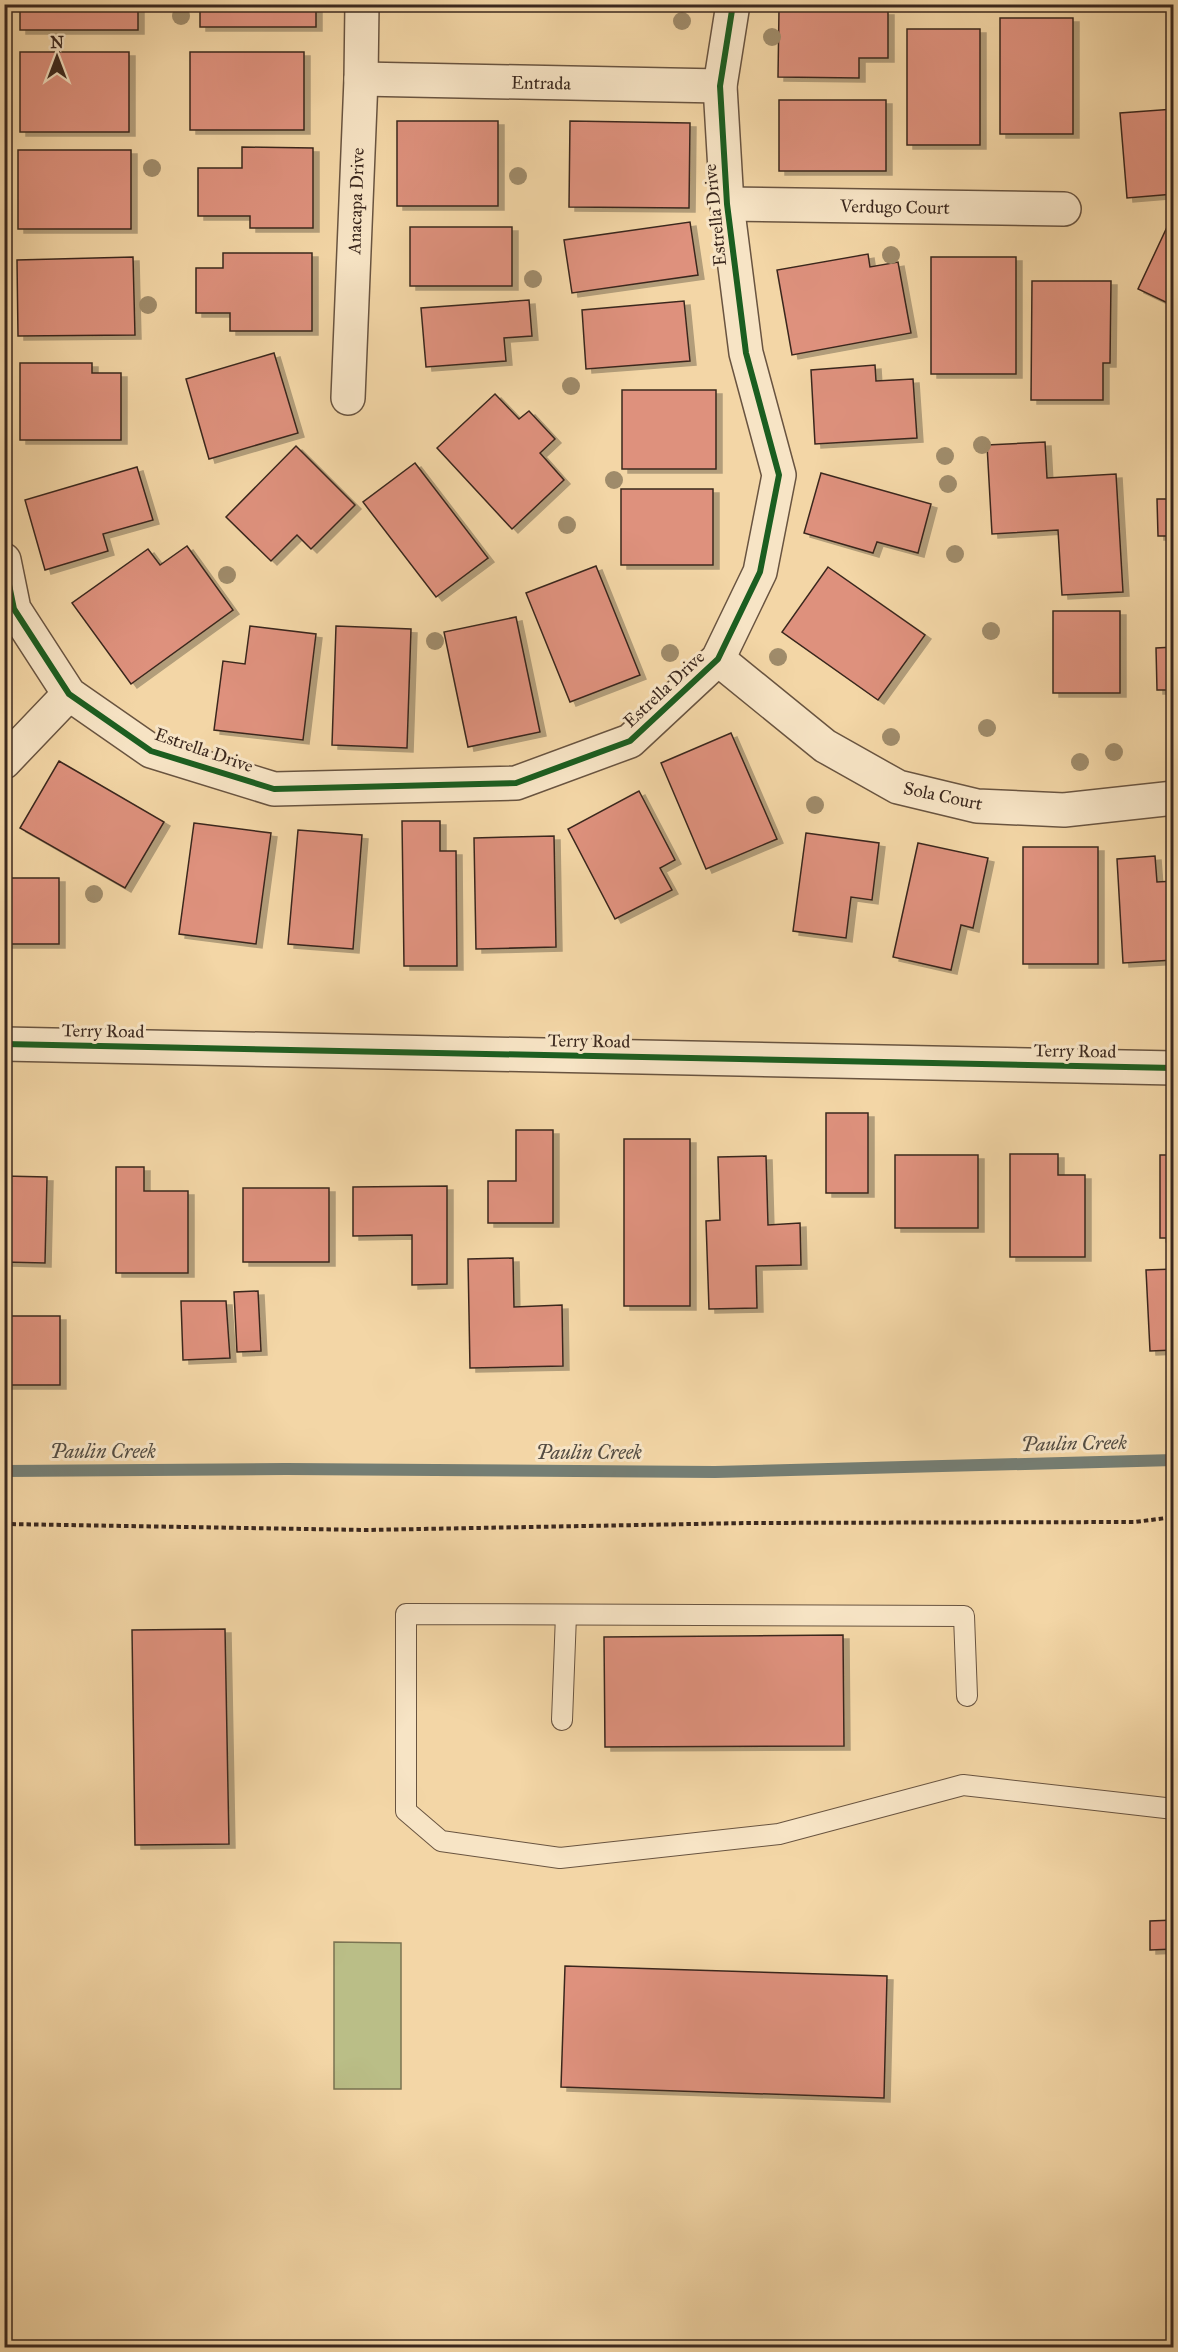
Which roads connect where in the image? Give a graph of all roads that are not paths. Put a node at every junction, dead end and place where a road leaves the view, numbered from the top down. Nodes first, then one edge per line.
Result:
1 (362, 4) edge
2 (733, 4) edge
3 (361, 79) junction
4 (720, 86) junction
5 (727, 204) junction
6 (1064, 209) dead end
7 (348, 398) dead end
8 (4, 560) edge
9 (718, 659) junction
10 (69, 694) junction
11 (4, 762) edge
12 (1173, 798) edge
13 (4, 1044) edge
14 (1173, 1068) edge
15 (566, 1615) junction
16 (967, 1696) dead end
17 (562, 1720) dead end
18 (1173, 1809) edge

1 - 3 street, Anacapa Drive
2 - 4 street, Estrella Drive
3 - 4 street, Entrada
3 - 7 street, Anacapa Drive
4 - 5 street, Estrella Drive
5 - 6 street, Verdugo Court
5 - 9 street, Estrella Drive
8 - 10 street, Estrella Drive
9 - 10 street, Estrella Drive
9 - 12 street, Sola Court
10 - 11 street
13 - 14 street, Terry Road
15 - 16 lane
15 - 17 lane
15 - 18 lane

